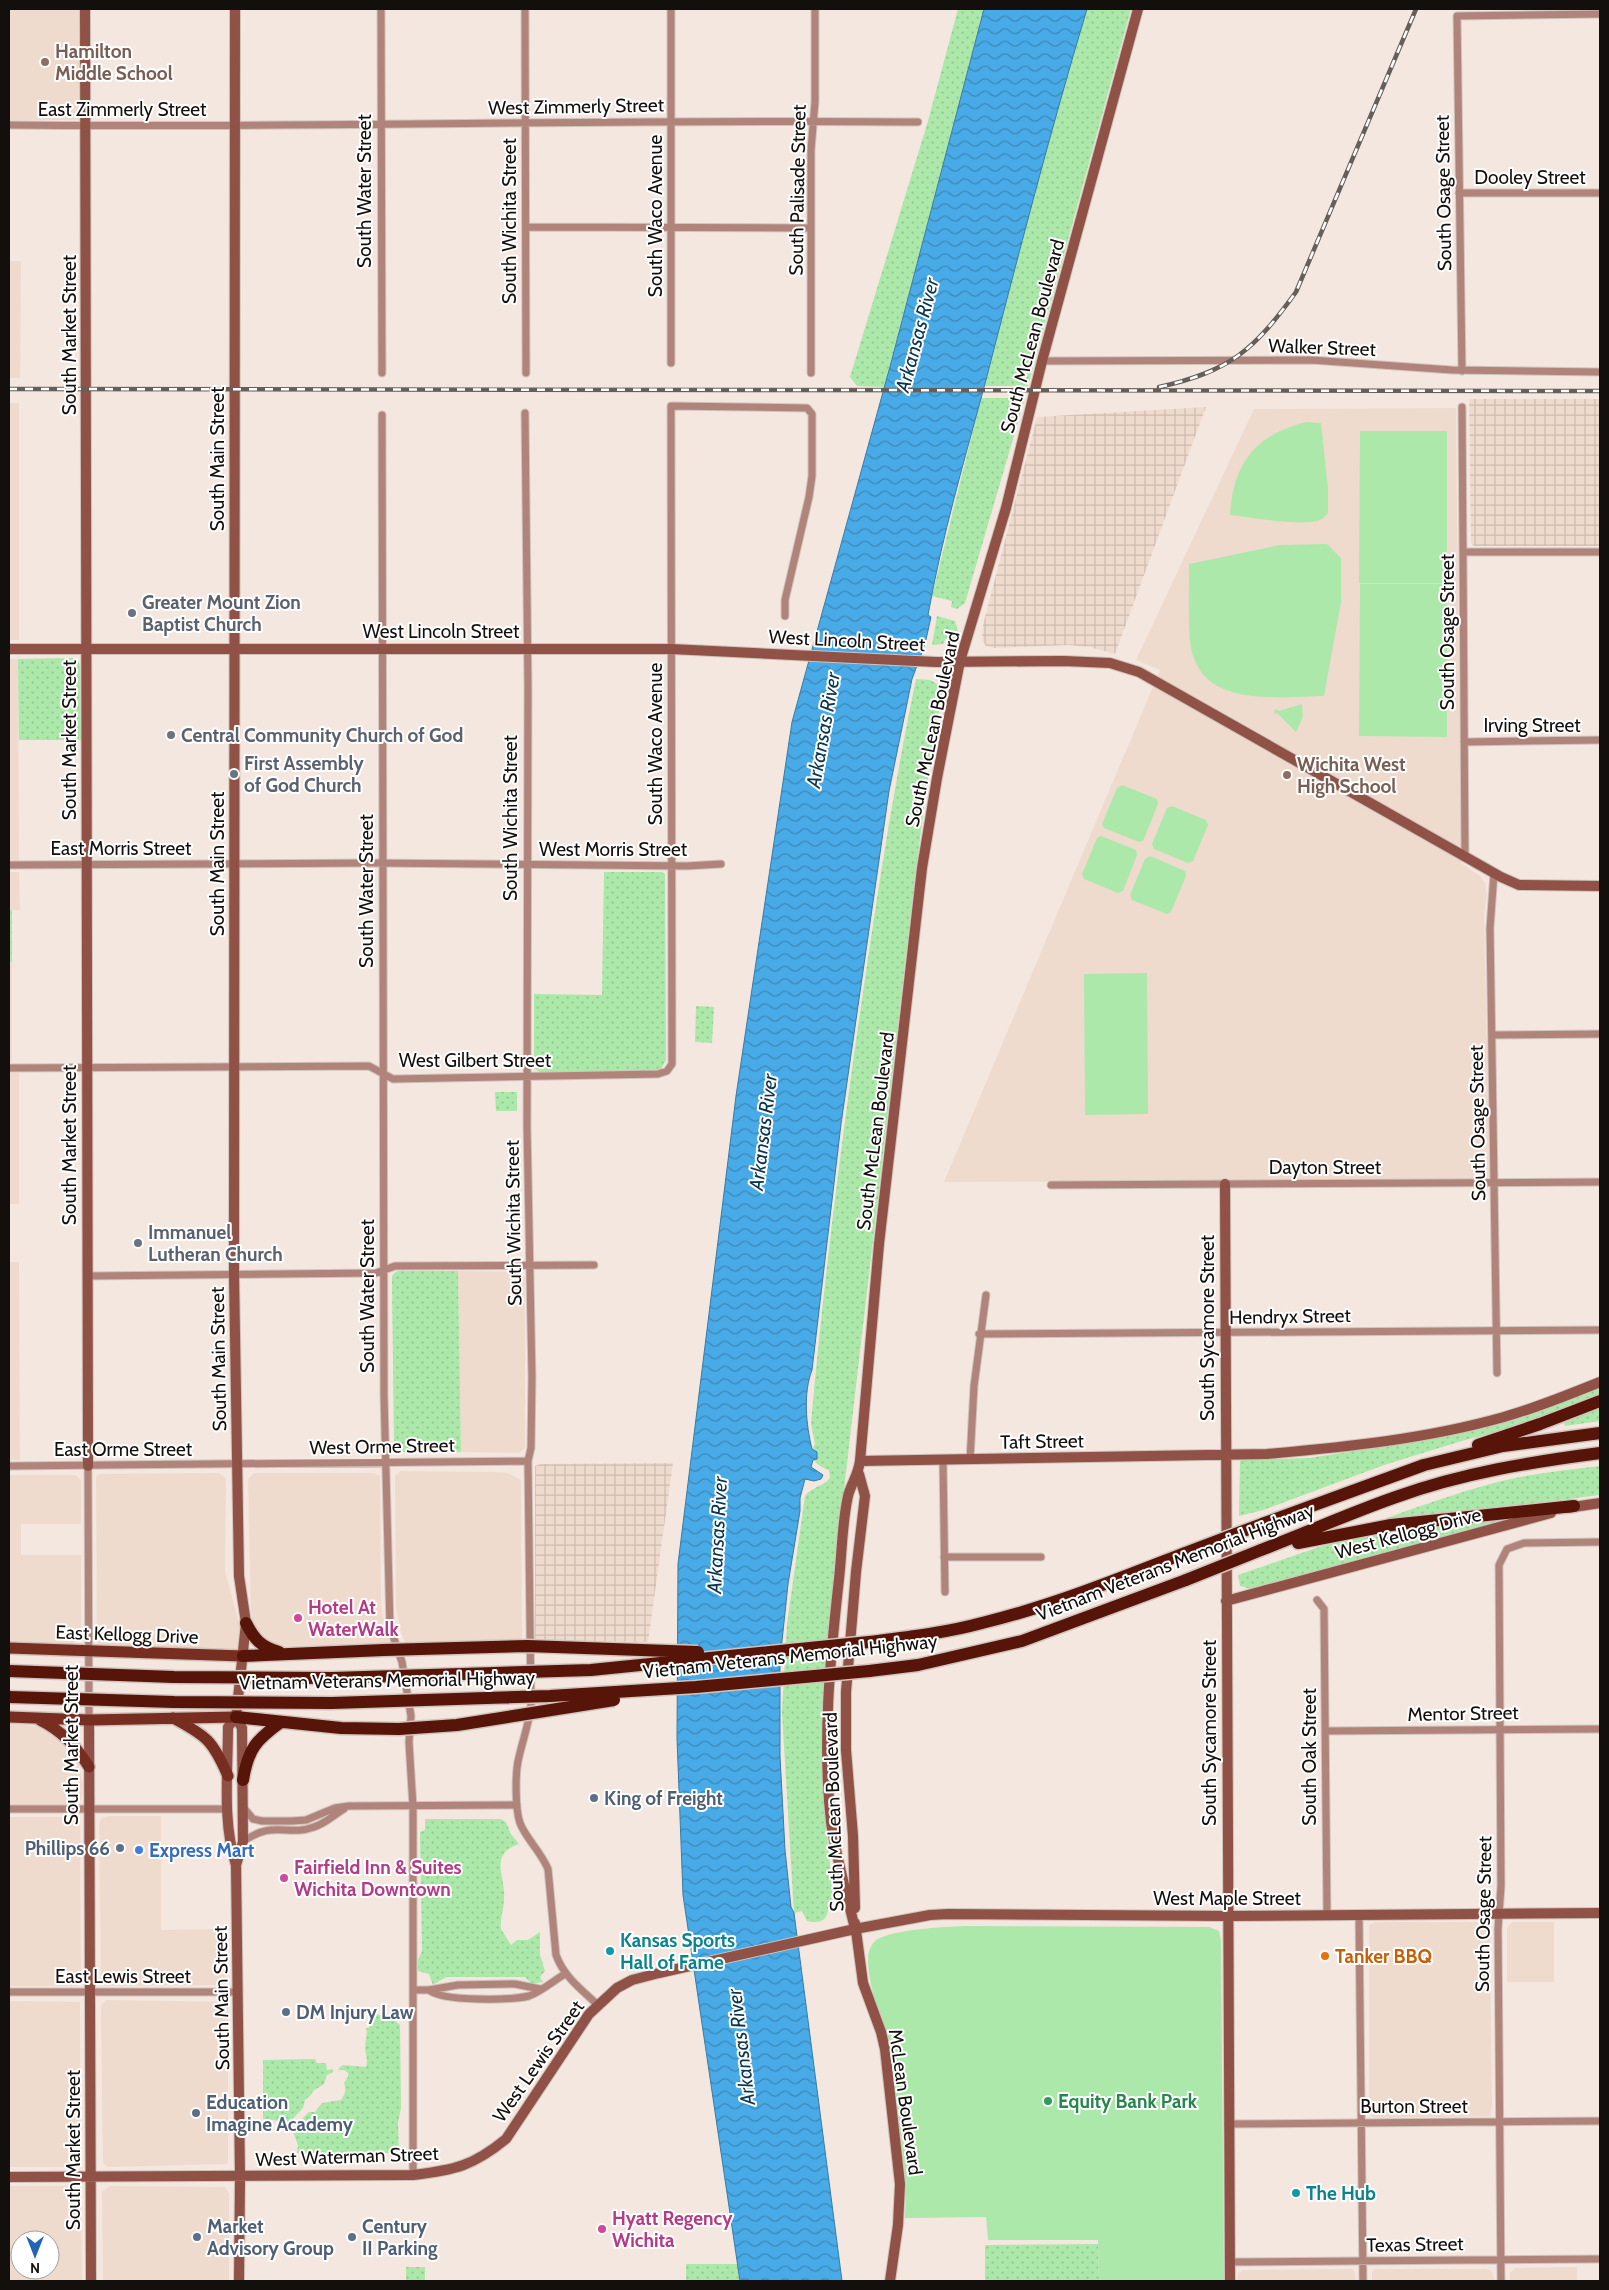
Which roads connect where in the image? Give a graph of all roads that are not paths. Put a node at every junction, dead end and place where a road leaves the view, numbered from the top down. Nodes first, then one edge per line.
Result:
1 (85, 9) edge
2 (234, 9) edge
3 (381, 9) edge
4 (525, 9) edge
5 (671, 9) edge
6 (815, 9) edge
7 (1138, 9) edge
8 (1600, 14) edge
9 (671, 120) junction
10 (813, 121) junction
11 (526, 122) junction
12 (918, 122) dead end
13 (9, 125) edge
14 (234, 125) junction
15 (380, 125) junction
16 (86, 126) junction
17 (1460, 193) junction
18 (1600, 193) edge
19 (672, 226) junction
20 (526, 227) junction
21 (810, 228) junction
22 (1042, 361) junction
23 (672, 363) dead end
24 (1462, 371) junction
25 (810, 372) dead end
26 (1600, 372) edge
27 (382, 373) dead end
28 (526, 373) dead end
29 (1462, 407) dead end
30 (525, 413) dead end
31 (382, 415) dead end
32 (1463, 552) junction
33 (1600, 552) edge
34 (785, 616) dead end
35 (9, 648) edge
36 (527, 648) junction
37 (86, 649) junction
38 (382, 649) junction
39 (671, 649) junction
40 (234, 650) junction
41 (960, 661) junction
42 (1600, 740) edge
43 (1464, 742) junction
44 (1465, 857) junction
45 (86, 864) junction
46 (234, 864) junction
47 (382, 864) junction
48 (721, 864) dead end
49 (9, 865) edge
50 (526, 865) junction
51 (671, 865) junction
52 (1494, 873) junction
53 (1600, 886) edge
54 (1600, 1034) edge
55 (1492, 1035) junction
56 (235, 1067) junction
57 (9, 1068) edge
58 (86, 1068) junction
59 (383, 1073) junction
60 (658, 1074) joint
61 (526, 1077) junction
62 (1600, 1182) edge
63 (1495, 1183) junction
64 (1224, 1184) junction
65 (1051, 1185) dead end
66 (594, 1265) dead end
67 (531, 1266) junction
68 (383, 1269) junction
69 (234, 1274) junction
70 (87, 1276) junction
71 (986, 1295) dead end
72 (1497, 1330) junction
73 (1600, 1330) edge
74 (1224, 1333) junction
75 (979, 1334) junction
76 (1497, 1373) dead end
77 (1600, 1382) edge
78 (1600, 1401) edge
79 (1600, 1433) edge
80 (1600, 1453) edge
81 (1225, 1455) junction
82 (943, 1460) junction
83 (970, 1460) junction
84 (528, 1461) junction
85 (860, 1461) junction
86 (386, 1462) junction
87 (237, 1465) junction
88 (1424, 1465) junction
89 (9, 1466) edge
90 (88, 1466) junction
91 (859, 1474) junction
92 (1600, 1503) edge
93 (1574, 1506) junction
94 (1600, 1542) edge
95 (1261, 1550) junction
96 (1041, 1557) dead end
97 (944, 1558) junction
98 (945, 1592) dead end
99 (1318, 1600) dead end
100 (1226, 1601) junction
101 (246, 1623) junction
102 (9, 1648) edge
103 (89, 1650) junction
104 (289, 1654) junction
105 (743, 1654) junction
106 (243, 1656) junction
107 (9, 1671) edge
108 (696, 1687) junction
109 (9, 1696) edge
110 (9, 1717) edge
111 (172, 1717) junction
112 (236, 1717) junction
113 (36, 1718) junction
114 (89, 1720) junction
115 (281, 1722) junction
116 (1500, 1729) junction
117 (1600, 1729) edge
118 (1326, 1731) junction
119 (89, 1767) junction
120 (228, 1776) junction
121 (243, 1780) junction
122 (517, 1805) junction
123 (349, 1806) junction
124 (243, 1807) junction
125 (413, 1807) junction
126 (9, 1809) edge
127 (89, 1809) junction
128 (228, 1809) junction
129 (244, 1842) junction
130 (236, 1864) junction
131 (1499, 1913) junction
132 (1600, 1913) edge
133 (1327, 1915) junction
134 (1359, 1915) junction
135 (1228, 1916) junction
136 (855, 1929) junction
137 (565, 1974) junction
138 (543, 1988) junction
139 (414, 1990) junction
140 (429, 1990) junction
141 (9, 1992) edge
142 (238, 1992) junction
143 (89, 1993) junction
144 (598, 2005) junction
145 (1600, 2121) edge
146 (1360, 2122) junction
147 (1500, 2122) junction
148 (1228, 2124) junction
149 (506, 2139) joint
150 (413, 2175) junction
151 (9, 2177) edge
152 (90, 2177) junction
153 (240, 2177) junction
154 (1600, 2259) edge
155 (1501, 2260) junction
156 (1363, 2261) junction
157 (1230, 2262) junction
158 (91, 2281) edge
159 (240, 2281) edge
160 (890, 2281) edge
161 (1230, 2281) edge
162 (1363, 2281) edge
163 (1501, 2281) edge

1 - 16 street, South Market Street
2 - 14 street, South Main Street
3 - 15 street, South Water Street
4 - 11 street, South Wichita Street
5 - 9 street, South Waco Avenue
6 - 10 street, South Palisade Street
7 - 22 street, South McLean Boulevard
8 - 17 street, South Osage Street
9 - 10 street, West Zimmerly Street
9 - 11 street, West Zimmerly Street
9 - 19 street, South Waco Avenue
10 - 12 street, West Zimmerly Street
10 - 21 street, South Palisade Street
11 - 15 street, West Zimmerly Street
11 - 20 street, South Wichita Street
13 - 16 street, East Zimmerly Street
14 - 15 street, West Zimmerly Street
14 - 16 street, East Zimmerly Street
14 - 40 street, South Main Street
15 - 27 street, South Water Street
16 - 37 street, South Market Street
17 - 18 street, Dooley Street
17 - 24 street, South Osage Street
19 - 20 street
19 - 21 street
19 - 23 street, South Waco Avenue
20 - 28 street, South Wichita Street
21 - 25 street, South Palisade Street
22 - 24 street, Walker Street
22 - 41 street, South McLean Boulevard
24 - 26 street, Walker Street
29 - 32 street, South Osage Street
30 - 36 street, South Wichita Street
31 - 38 street, South Water Street
32 - 33 street
32 - 43 street, South Osage Street
34 - 39 street, South Waco Avenue
35 - 37 street, West Lincoln Street
36 - 38 street, West Lincoln Street
36 - 39 street, West Lincoln Street
36 - 50 street, South Wichita Street
37 - 40 street, West Lincoln Street
37 - 45 street, South Market Street
38 - 40 street, West Lincoln Street
38 - 47 street, South Water Street
39 - 41 street, West Lincoln Street
39 - 51 street, South Waco Avenue
40 - 46 street, South Main Street
41 - 44 street, West Lincoln Street
41 - 85 street, South McLean Boulevard
42 - 43 street, Irving Street
43 - 44 street, South Osage Street
44 - 52 street, West Lincoln Street
45 - 46 street, East Morris Street
45 - 49 street, East Morris Street
45 - 58 street, South Market Street
46 - 47 street, West Morris Street
46 - 56 street, South Main Street
47 - 50 street, West Morris Street
47 - 59 street, South Water Street
48 - 51 street, West Morris Street
50 - 51 street, West Morris Street
50 - 61 street, South Wichita Street
51 - 60 street, South Waco Avenue
52 - 53 street, West Lincoln Street
52 - 55 street, South Osage Street
54 - 55 street
55 - 63 street, South Osage Street
56 - 58 street, West Gilbert Street
56 - 59 street, West Gilbert Street
56 - 69 street, South Main Street
57 - 58 street, West Gilbert Street
58 - 70 street, South Market Street
59 - 61 street, West Gilbert Street
59 - 68 street, South Water Street
60 - 61 street, West Gilbert Street
61 - 67 street, South Wichita Street
62 - 63 street, Dayton Street
63 - 64 street, Dayton Street
63 - 72 street, South Osage Street
64 - 65 street, Dayton Street
64 - 74 street, South Sycamore Street
66 - 67 street
67 - 68 street
67 - 84 street, South Wichita Street
68 - 69 street
68 - 86 street, South Water Street
69 - 70 street
69 - 87 street, South Main Street
70 - 90 street, South Market Street
71 - 75 street
72 - 73 street, Hendryx Street
72 - 74 street, Hendryx Street
72 - 76 street, South Osage Street
74 - 75 street, Hendryx Street
74 - 81 street, South Sycamore Street
75 - 83 street
77 - 81 street
78 - 88 highway
79 - 88 highway, Vietnam Veterans Memorial Highway
80 - 95 highway, Vietnam Veterans Memorial Highway
81 - 83 street, Taft Street
81 - 100 street, South Sycamore Street
82 - 83 street, Taft Street
82 - 85 street, Taft Street
82 - 97 street
84 - 86 street, West Orme Street
84 - 122 street, South Wichita Street
85 - 91 street, South McLean Boulevard
86 - 87 street, West Orme Street
86 - 125 street, South Water Street
87 - 90 street, East Orme Street
87 - 101 street, South Main Street
88 - 105 highway, Vietnam Veterans Memorial Highway, bridge
89 - 90 street, East Orme Street
90 - 103 street, South Market Street
91 - 136 street, South McLean Boulevard
91 - 136 street, South McLean Boulevard
92 - 93 street, West Kellogg Drive
93 - 95 highway
93 - 100 street, West Kellogg Drive
94 - 116 street, South Osage Street
95 - 108 highway, Vietnam Veterans Memorial Highway, bridge
96 - 97 street
97 - 98 street
99 - 118 street, South Oak Street
100 - 135 street, South Sycamore Street
101 - 104 highway
101 - 106 street, South Main Street
102 - 103 main road, East Kellogg Drive
103 - 106 main road, East Kellogg Drive
103 - 114 street, South Market Street
104 - 105 highway, bridge
104 - 106 highway
105 - 107 highway, Vietnam Veterans Memorial Highway, bridge
106 - 112 street, South Main Street
108 - 109 highway, Vietnam Veterans Memorial Highway, bridge
108 - 115 highway, bridge
110 - 113 main road
111 - 112 main road
111 - 114 main road
111 - 120 main road
112 - 115 highway
112 - 120 street, South Main Street
112 - 121 street, South Main Street
113 - 114 main road
113 - 119 main road
114 - 119 street, South Market Street
115 - 121 highway
116 - 117 street, Mentor Street
116 - 118 street, Mentor Street
116 - 131 street, South Osage Street
118 - 133 street, South Oak Street
119 - 127 street, South Market Street
120 - 128 street, South Main Street
121 - 124 street, South Main Street
122 - 125 street
122 - 137 street, South Wichita Street
123 - 124 street
123 - 125 street
123 - 129 street
124 - 129 street, South Main Street
125 - 139 street, South Water Street
126 - 127 street
127 - 128 street
127 - 143 street, South Market Street
128 - 130 street, South Main Street
129 - 130 street, South Main Street
130 - 142 street, South Main Street
131 - 132 street, West Maple Street
131 - 134 street, West Maple Street
131 - 147 street, South Osage Street
133 - 134 street, West Maple Street
133 - 135 street, West Maple Street
134 - 146 street
135 - 136 street, West Maple Street
135 - 148 street, South Sycamore Street
136 - 144 street, West Lewis Street
136 - 160 street, McLean Boulevard
137 - 138 street
137 - 144 street, South Wichita Street
138 - 140 street
138 - 140 street
139 - 140 street
139 - 150 street, South Water Street
141 - 143 street, East Lewis Street
142 - 143 street, East Lewis Street
142 - 153 street, South Main Street
143 - 152 street, South Market Street
144 - 149 street, West Lewis Street
145 - 147 street, Burton Street
146 - 147 street, Burton Street
146 - 148 street, Burton Street
146 - 156 street
147 - 155 street, South Osage Street
148 - 157 street, South Sycamore Street
149 - 150 street, West Waterman Street
150 - 153 street, West Waterman Street
151 - 152 street, West Waterman Street
152 - 153 street, West Waterman Street
152 - 158 street, South Market Street
153 - 159 street, South Main Street
154 - 155 street, Texas Street
155 - 156 street, Texas Street
155 - 163 street, South Osage Street
156 - 157 street, Texas Street
156 - 162 street
157 - 161 street, South Sycamore Street

